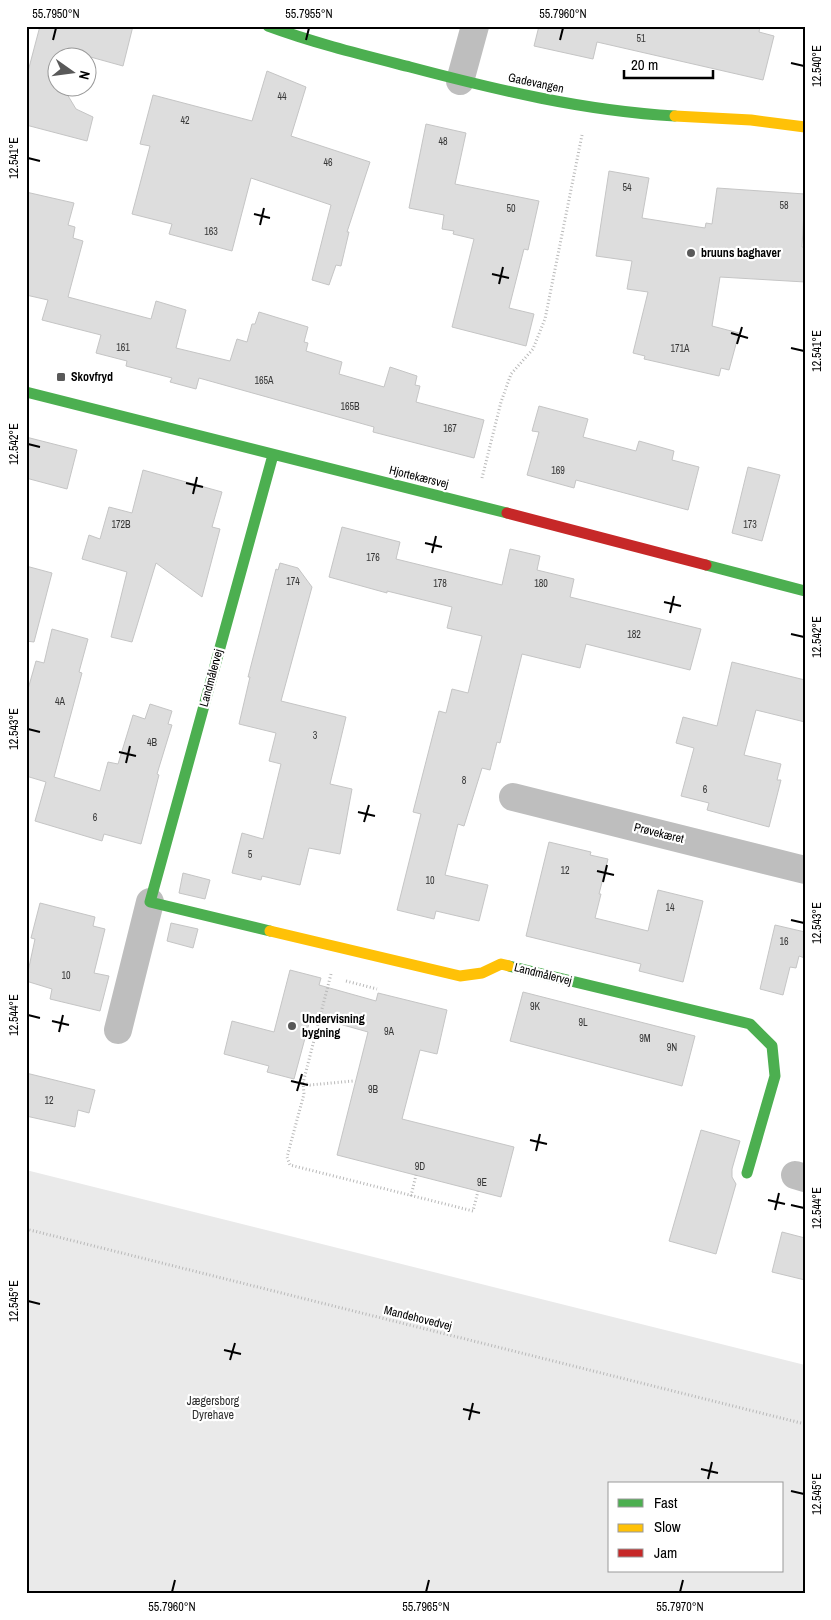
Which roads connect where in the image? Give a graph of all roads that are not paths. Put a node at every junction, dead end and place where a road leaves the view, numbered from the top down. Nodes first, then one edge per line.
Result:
1 (268, 26) edge
2 (475, 26) edge
3 (460, 81) junction
4 (805, 127) edge
5 (26, 392) edge
6 (273, 455) junction
7 (805, 591) edge
8 (513, 797) dead end
9 (805, 870) edge
10 (150, 902) junction
11 (118, 1030) dead end
12 (747, 1174) dead end

1 - 3 street, Gadevangen
2 - 3 street
3 - 4 street, Gadevangen
5 - 6 street, Hjortekærsvej
6 - 7 street, Hjortekærsvej
6 - 10 street, Landmålervej
8 - 9 street, Prøvekæret
10 - 11 street, Landmålervej
10 - 12 street, Landmålervej

